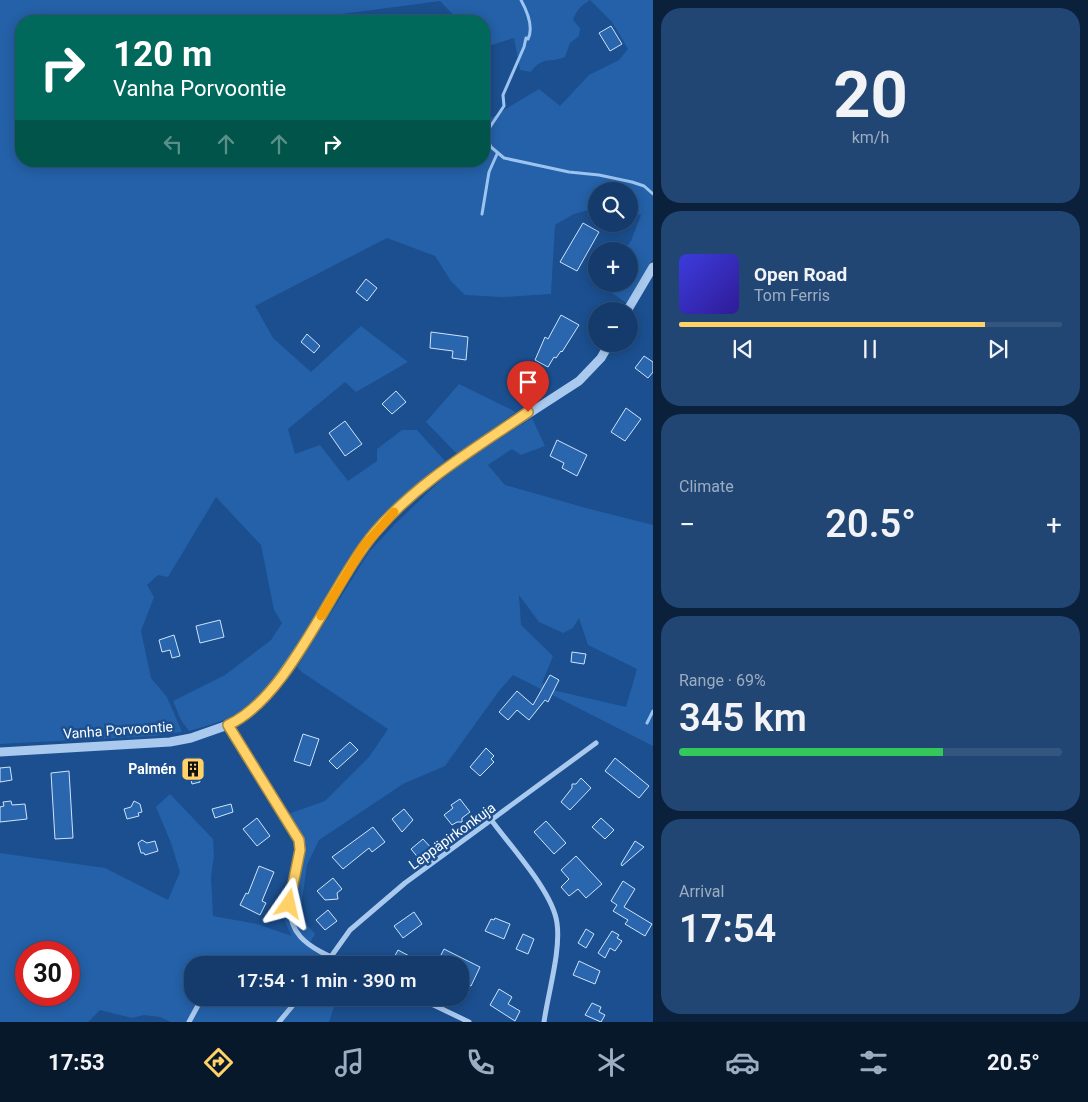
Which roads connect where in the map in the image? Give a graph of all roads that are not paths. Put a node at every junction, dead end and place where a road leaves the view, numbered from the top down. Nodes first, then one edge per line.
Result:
1 (653, 267) edge
2 (632, 302) edge
3 (604, 352) edge
4 (228, 725) junction
5 (596, 743) dead end
6 (0, 752) edge
7 (492, 821) junction
8 (329, 956) edge
9 (332, 956) edge
10 (198, 1006) edge
11 (292, 1006) edge
12 (436, 1006) edge
13 (189, 1022) edge
14 (279, 1022) edge
15 (469, 1022) edge
16 (544, 1022) edge

1 - 2 street
3 - 4 street, Vanha Porvoontie
4 - 6 street, Vanha Porvoontie
4 - 8 street
5 - 7 street, Leppäpirkonkuja
7 - 9 street, Leppäpirkonkuja
7 - 16 street
10 - 13 street
11 - 14 street
12 - 15 street

